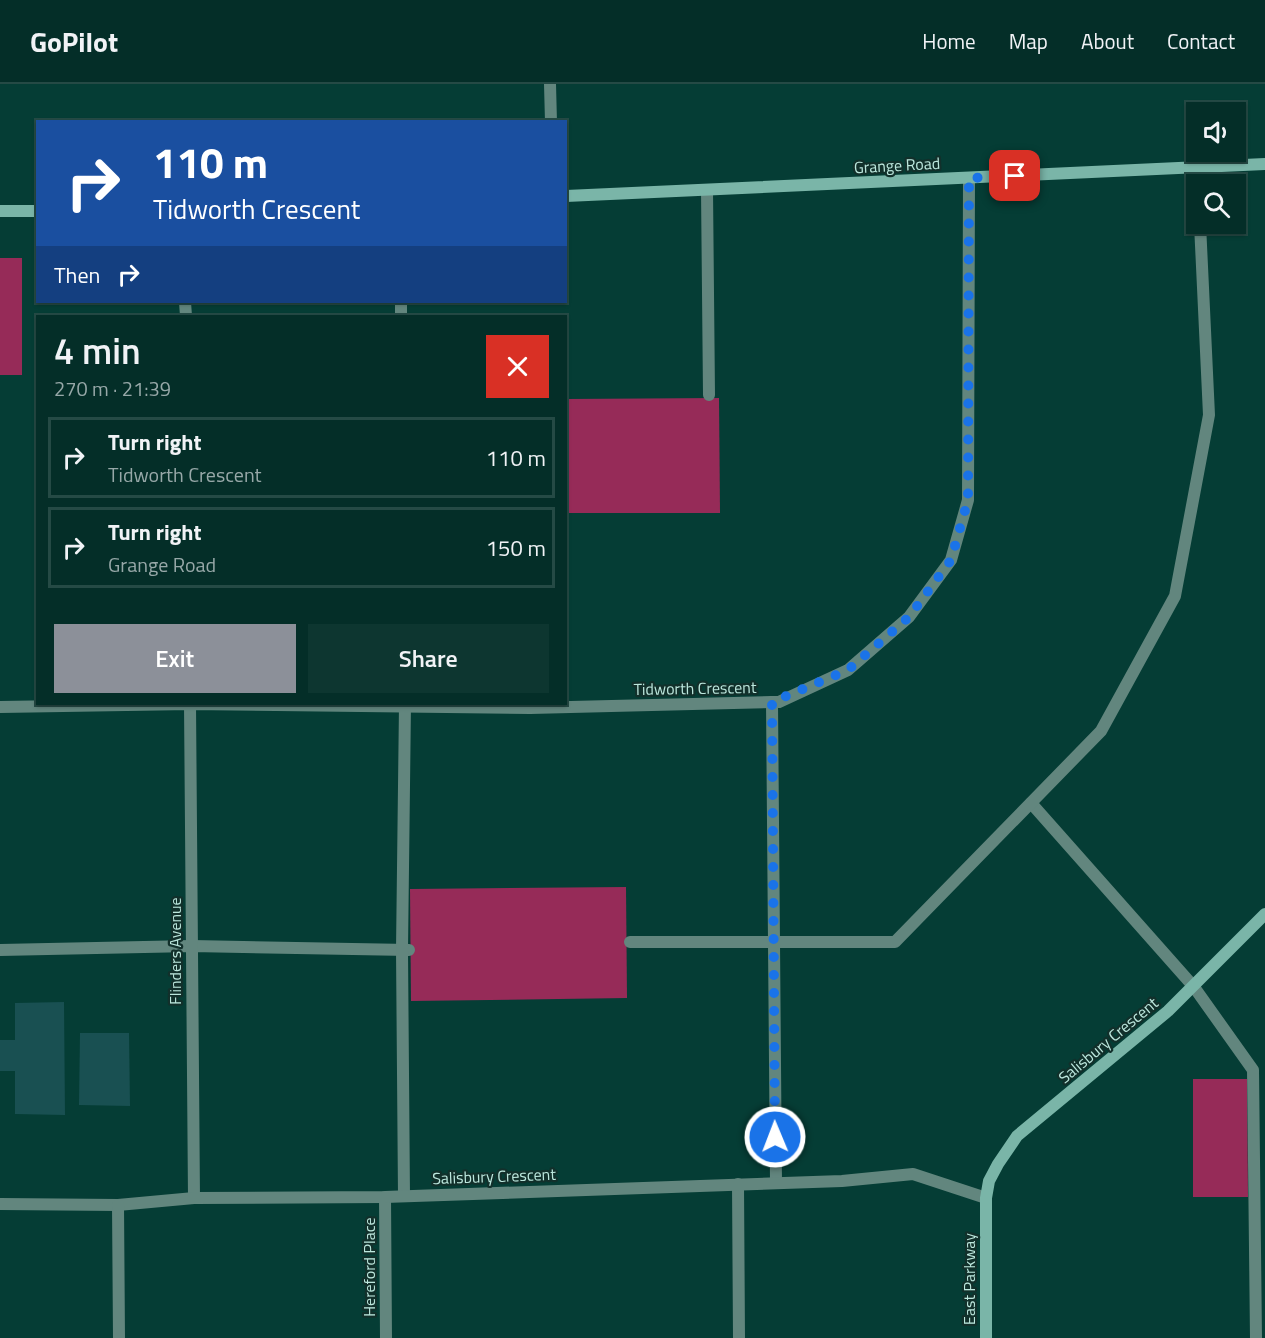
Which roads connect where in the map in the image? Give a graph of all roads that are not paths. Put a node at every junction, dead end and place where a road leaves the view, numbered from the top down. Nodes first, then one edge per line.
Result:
1 (550, 84) edge
2 (551, 120) edge
3 (1265, 164) edge
4 (1198, 168) junction
5 (1198, 174) edge
6 (969, 178) junction
7 (707, 190) junction
8 (567, 196) edge
9 (36, 210) edge
10 (0, 211) edge
11 (1200, 234) edge
12 (709, 395) dead end
13 (772, 702) junction
14 (127, 705) edge
15 (190, 705) edge
16 (405, 705) edge
17 (0, 707) edge
18 (1031, 803) junction
19 (1265, 914) edge
20 (774, 940) junction
21 (630, 942) dead end
22 (192, 946) junction
23 (0, 950) edge
24 (406, 950) junction
25 (1194, 987) junction
26 (776, 1183) junction
27 (738, 1184) junction
28 (404, 1196) junction
29 (385, 1197) junction
30 (194, 1198) junction
31 (986, 1198) junction
32 (0, 1204) edge
33 (118, 1205) junction
34 (985, 1221) joint
35 (119, 1338) edge
36 (386, 1338) edge
37 (739, 1338) edge
38 (986, 1338) edge
39 (1256, 1338) edge

1 - 2 street
3 - 4 street, Grange Road
4 - 5 street
4 - 6 street, Grange Road
6 - 7 street, Grange Road
6 - 13 street, Tidworth Crescent
7 - 8 street, Grange Road
7 - 12 street
9 - 10 street
11 - 18 street
13 - 16 street, Tidworth Crescent
13 - 20 street
14 - 17 street, Tidworth Crescent
15 - 22 street, Flinders Avenue
16 - 24 street
18 - 20 street
18 - 25 street
19 - 25 street, Salisbury Crescent
20 - 21 street
20 - 26 street
22 - 23 street
22 - 24 street
22 - 30 street, Flinders Avenue
24 - 28 street
25 - 31 street, Salisbury Crescent
25 - 39 street
26 - 27 street, Salisbury Crescent
26 - 31 street, Salisbury Crescent
27 - 28 street, Salisbury Crescent
27 - 37 street
28 - 29 street, Salisbury Crescent
29 - 30 street, Salisbury Crescent
29 - 36 street, Hereford Place
30 - 33 street, Salisbury Crescent
31 - 34 street, Salisbury Crescent
32 - 33 street, Salisbury Crescent
33 - 35 street
34 - 38 street, East Parkway

